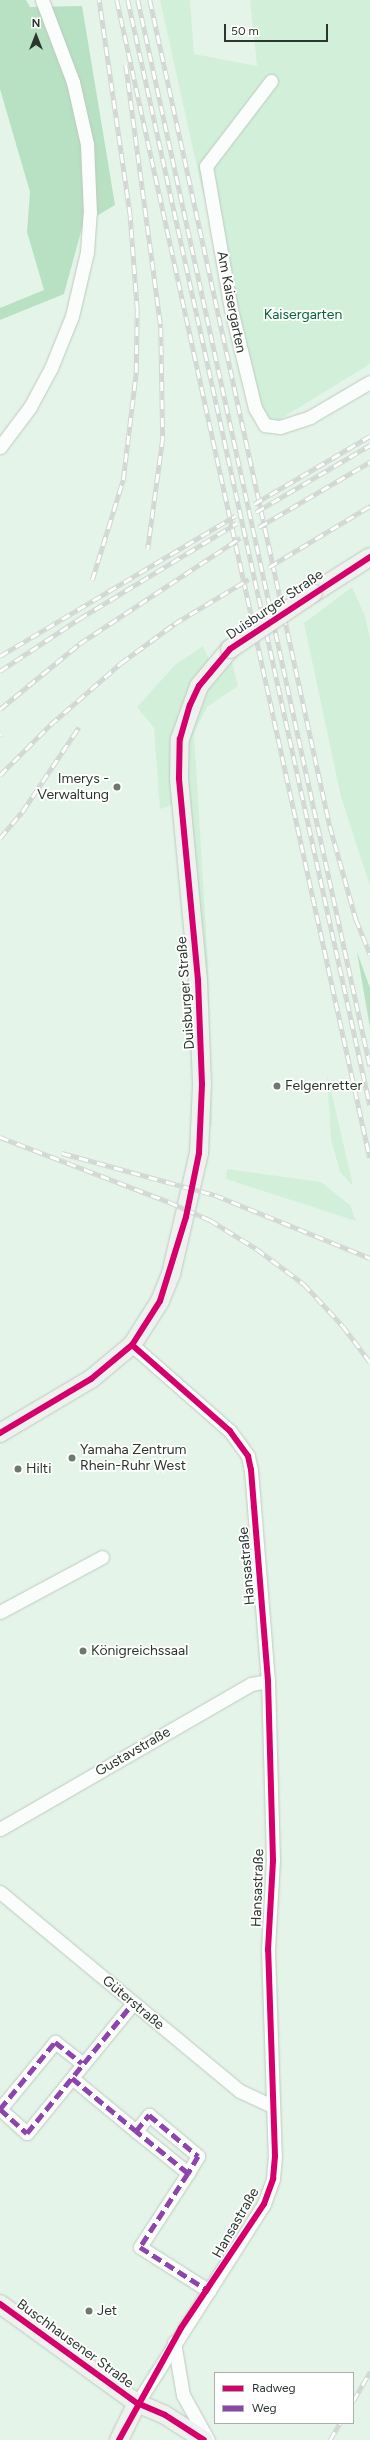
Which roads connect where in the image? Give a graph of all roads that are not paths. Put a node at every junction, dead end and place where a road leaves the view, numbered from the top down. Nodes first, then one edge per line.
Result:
1 (42, 0) edge
2 (271, 81) dead end
3 (370, 382) edge
4 (0, 447) edge
5 (370, 557) edge
6 (132, 1345) junction
7 (0, 1433) edge
8 (102, 1557) dead end
9 (0, 1612) edge
10 (268, 1681) junction
11 (0, 1829) edge
12 (0, 1892) edge
13 (133, 2003) junction
14 (82, 2063) junction
15 (72, 2078) junction
16 (272, 2106) junction
17 (0, 2109) edge
18 (136, 2131) junction
19 (188, 2173) junction
20 (209, 2291) junction
21 (0, 2304) edge
22 (174, 2342) junction
23 (137, 2403) junction
24 (119, 2440) edge
25 (204, 2440) edge
26 (208, 2440) edge

1 - 4 street
2 - 3 street, Am Kaisergarten
5 - 6 main road, Duisburger Straße, bridge
6 - 7 main road, Duisburger Straße
6 - 10 street, Hansastraße
8 - 9 street
10 - 11 street, Gustavstraße
10 - 16 street, Hansastraße
12 - 13 street, Güterstraße
13 - 14 street
13 - 16 street, Güterstraße
14 - 15 street
14 - 17 street
15 - 17 street
15 - 18 street
16 - 20 street, Hansastraße
18 - 19 street
18 - 19 street
19 - 20 street
20 - 22 street, Hansastraße
21 - 23 main road, Buschhausener Straße
22 - 23 street, Hansastraße
22 - 26 street
23 - 24 main road, Hansastraße
23 - 25 main road, Buschhausener Straße

